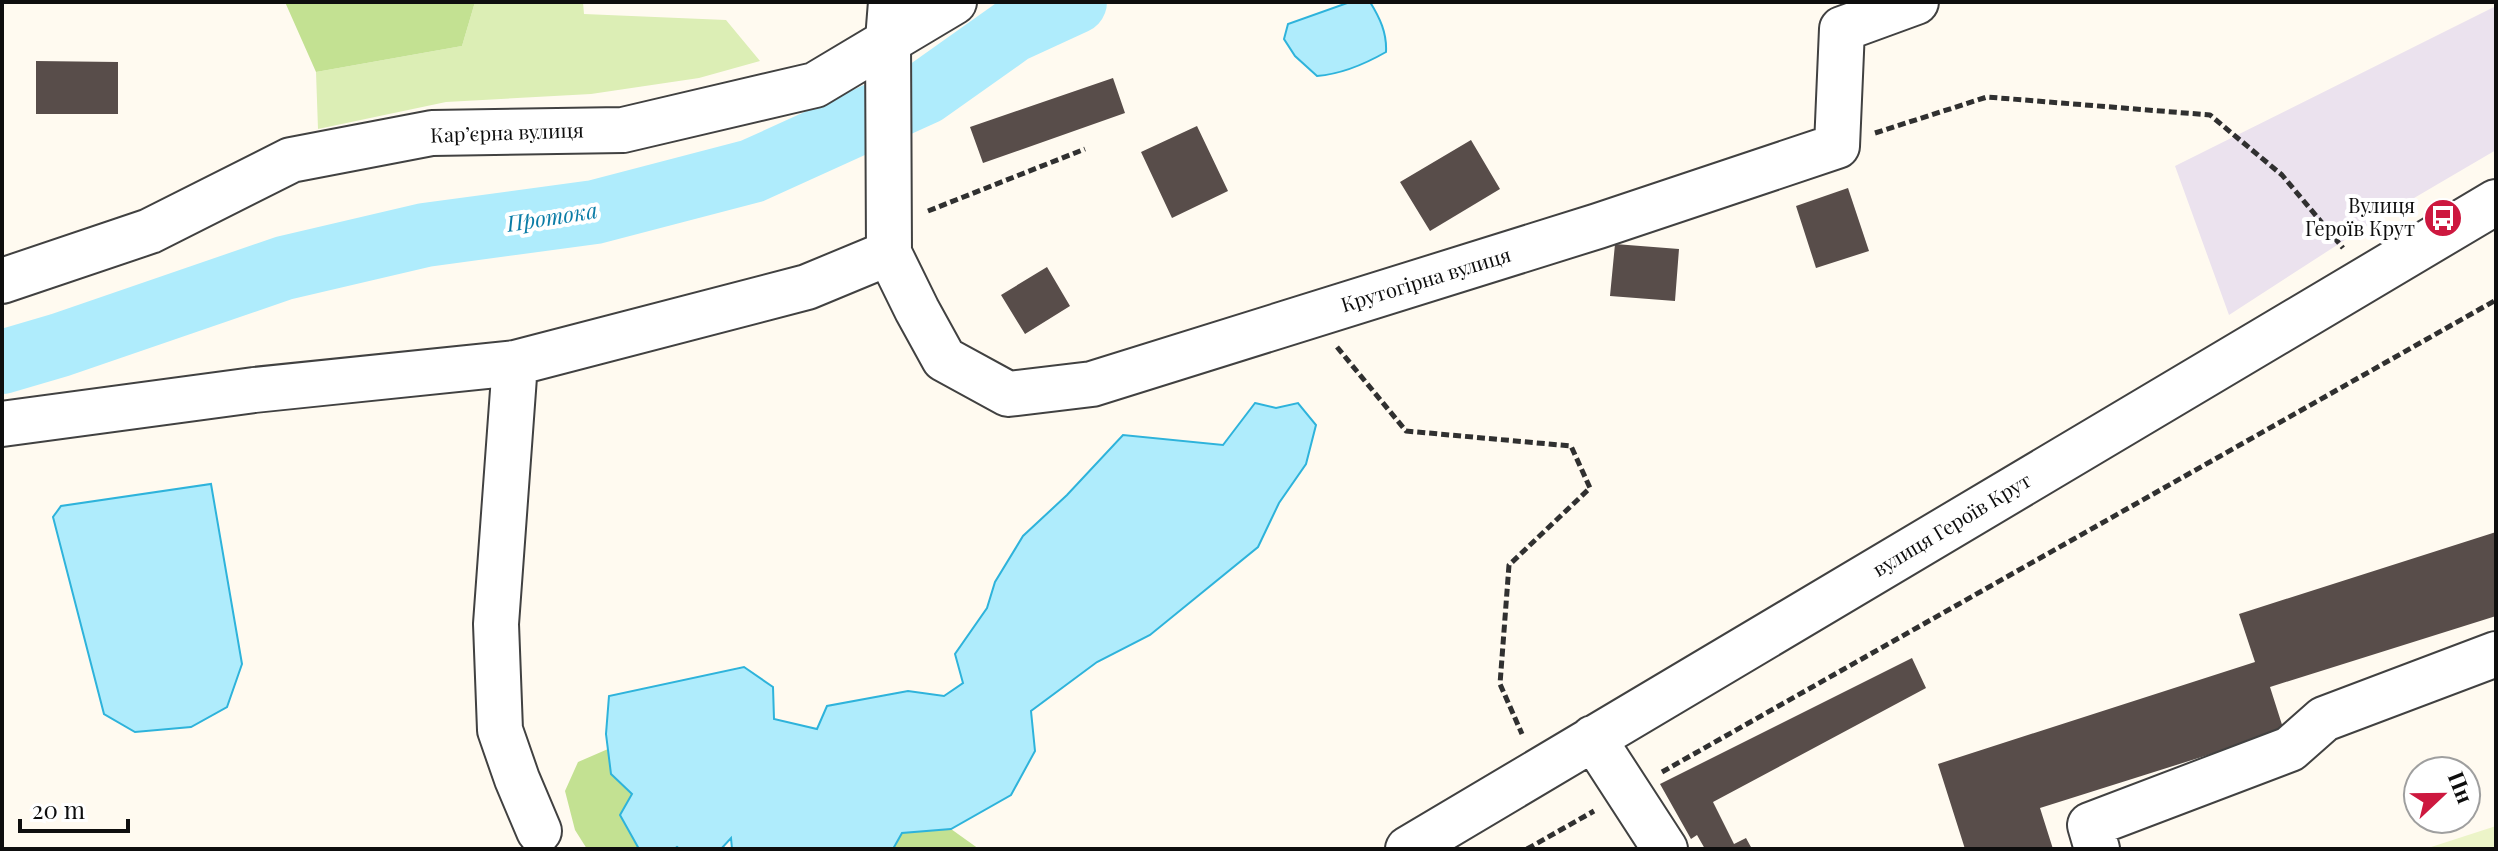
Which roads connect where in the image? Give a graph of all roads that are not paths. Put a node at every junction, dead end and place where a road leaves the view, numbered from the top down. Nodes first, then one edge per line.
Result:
1 (954, 2) edge
2 (1916, 2) edge
3 (890, 21) edge
4 (2496, 202) edge
5 (889, 253) junction
6 (2, 281) edge
7 (515, 363) junction
8 (2, 424) edge
9 (2496, 654) edge
10 (1593, 738) junction
11 (539, 831) dead end
12 (1408, 849) edge
13 (1665, 849) edge
14 (2097, 849) edge

1 - 3 street, Карʼєрна вулиця
2 - 5 street, Крутогірна вулиця
3 - 5 street
3 - 6 street, Карʼєрна вулиця
4 - 10 street, вулиця Героїв Крут
5 - 7 street
7 - 8 street
7 - 11 street
9 - 14 street
10 - 12 street, вулиця Героїв Крут
10 - 13 street

